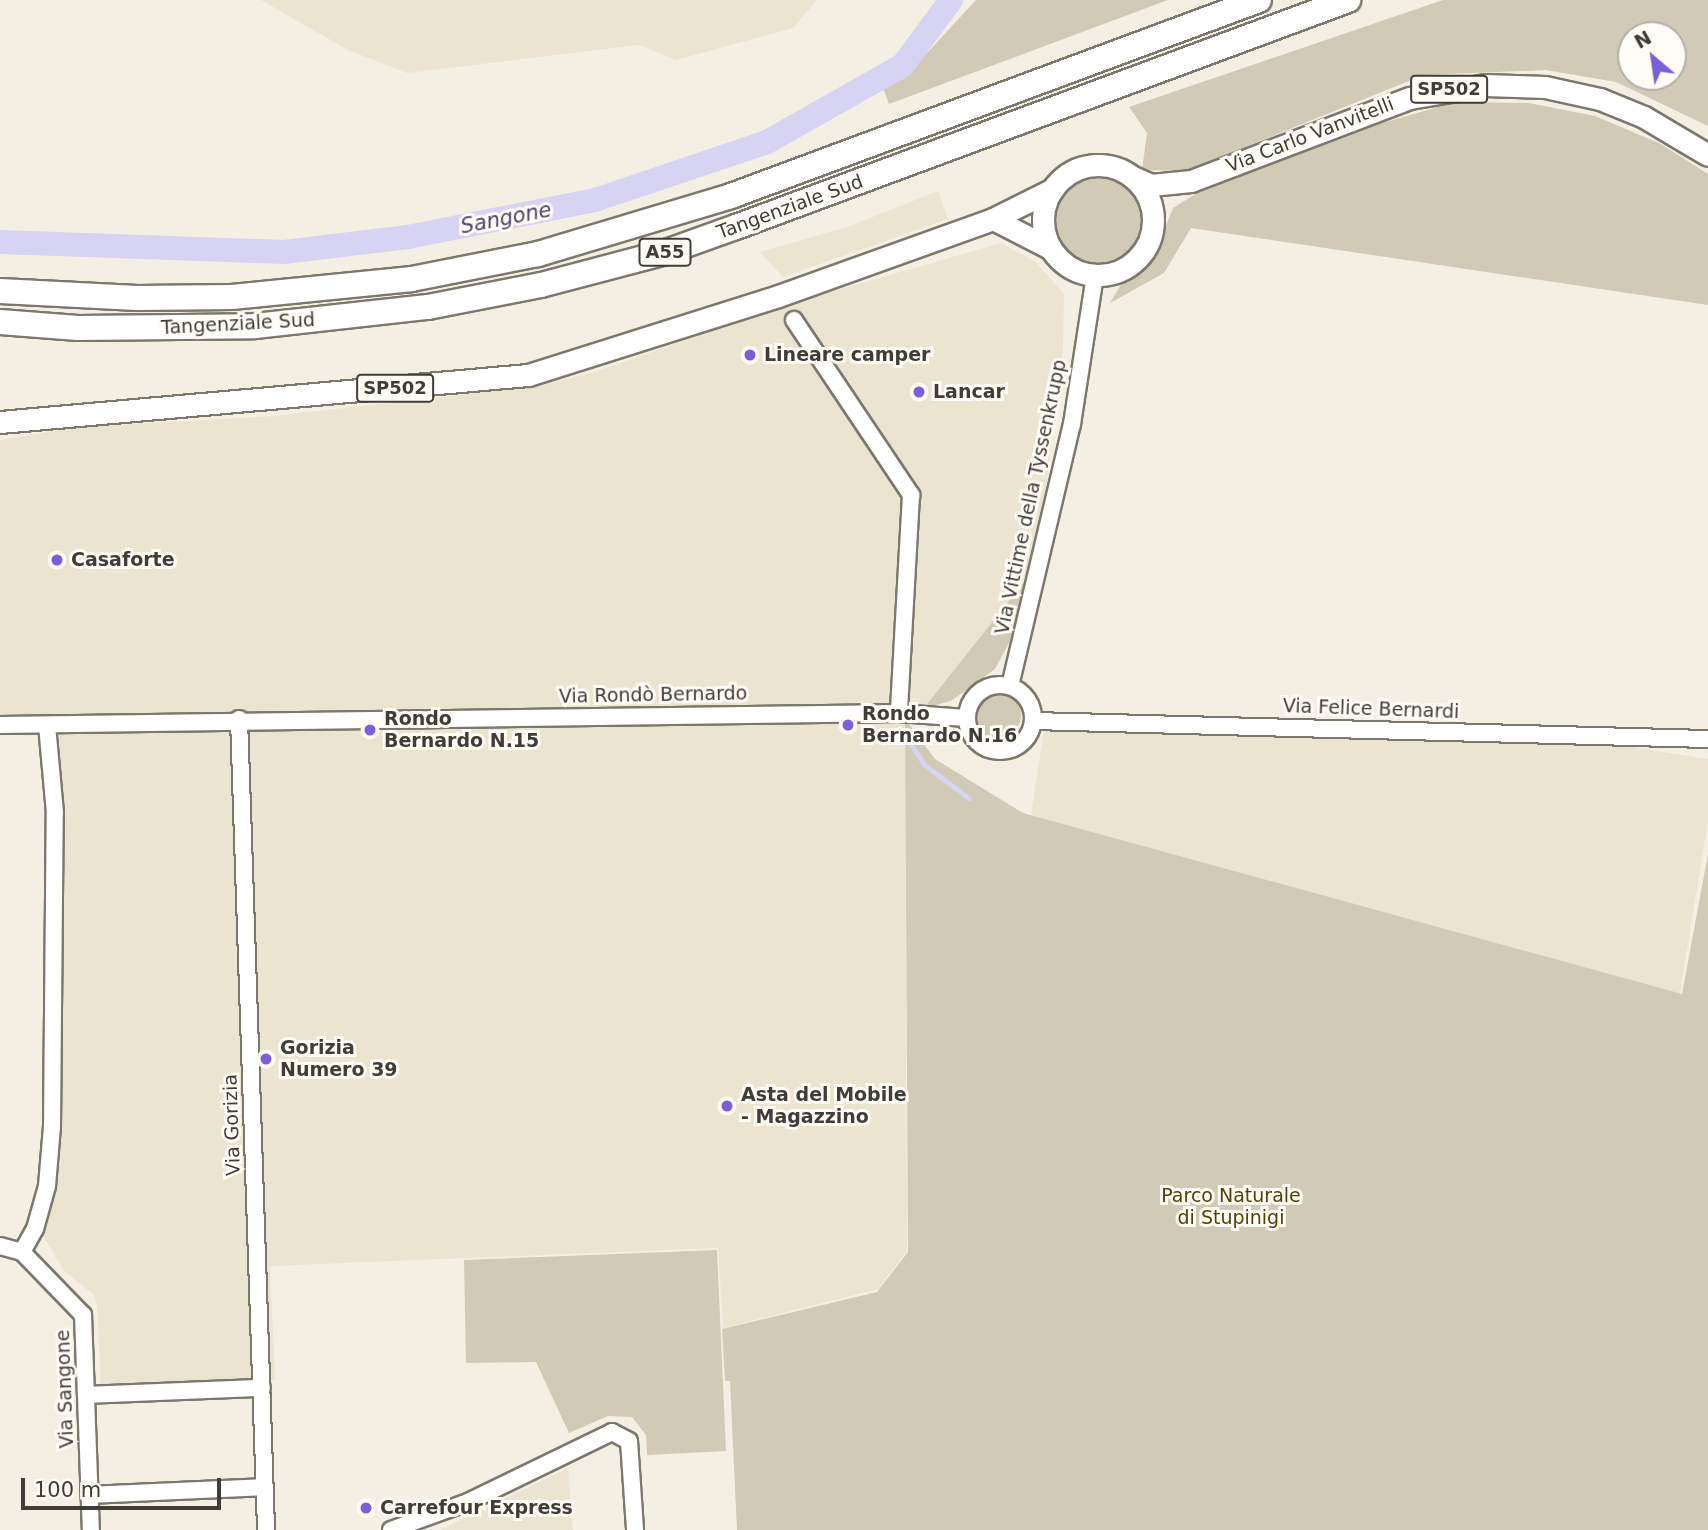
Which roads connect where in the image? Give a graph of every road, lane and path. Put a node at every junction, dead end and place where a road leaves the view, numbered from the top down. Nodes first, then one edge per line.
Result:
1 (1231, 0) edge
2 (1259, 0) edge
3 (1348, 0) edge
4 (1157, 38) junction
5 (1708, 155) edge
6 (1133, 177) junction
7 (1191, 181) junction
8 (1053, 189) junction
9 (993, 219) junction
10 (1154, 224) junction
11 (1050, 248) junction
12 (1095, 276) junction
13 (0, 291) edge
14 (794, 320) dead end
15 (0, 322) edge
16 (0, 422) edge
17 (1010, 685) junction
18 (899, 713) junction
19 (966, 718) junction
20 (239, 719) junction
21 (1033, 721) junction
22 (0, 725) edge
23 (47, 725) junction
24 (1708, 738) edge
25 (0, 1246) edge
26 (22, 1252) junction
27 (262, 1388) junction
28 (86, 1395) junction
29 (265, 1487) junction
30 (90, 1495) junction
31 (393, 1529) edge
32 (91, 1530) edge
33 (266, 1530) edge
34 (635, 1530) edge

1 - 4 highway
2 - 4 highway, Tangenziale Sud / A55
3 - 15 highway, Tangenziale Sud / A55
4 - 13 highway, Tangenziale Sud / A55
5 - 7 main road, Via Carlo Vanvitelli / SP502
6 - 7 main road, SP502
6 - 8 main road, SP502
6 - 10 main road
7 - 10 main road, SP502
8 - 9 main road, SP502
8 - 11 main road
9 - 11 main road
9 - 16 main road, SP502
10 - 12 main road, SP502
11 - 12 main road
12 - 17 street, Via Vittime della Tyssenkrupp
14 - 18 street
17 - 19 street
17 - 21 street
18 - 19 street, Via Rondò Bernardo
18 - 20 street, Via Rondò Bernardo
19 - 21 street
20 - 23 street, Via Rondò Bernardo
20 - 27 street, Via Gorizia
21 - 24 street, Via Felice Bernardi
22 - 23 street, Via Rondò Bernardo
23 - 26 street
25 - 26 street
26 - 28 street, Via Sangone
27 - 28 street
27 - 29 street, Via Gorizia
28 - 30 street, Via Sangone
29 - 30 street
29 - 33 street, Via Gorizia
30 - 32 street, Via Sangone
31 - 34 street

